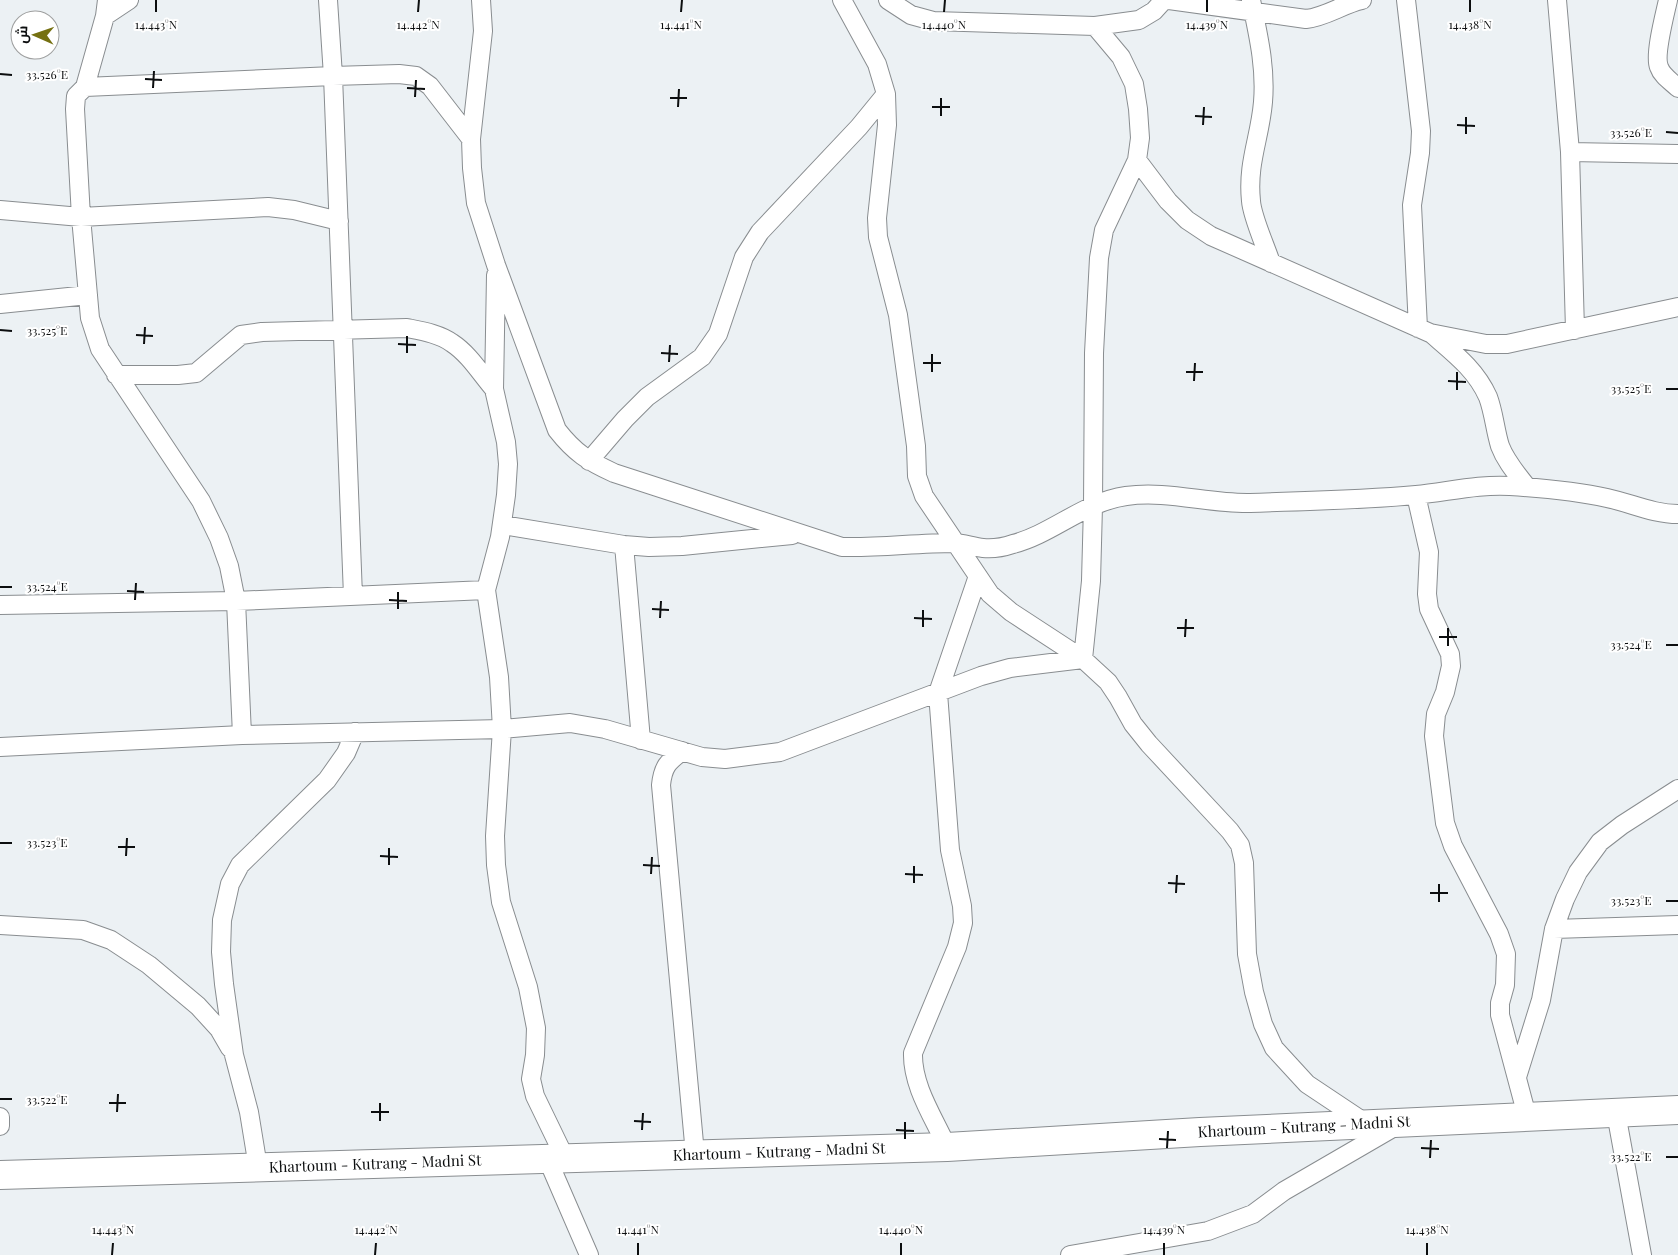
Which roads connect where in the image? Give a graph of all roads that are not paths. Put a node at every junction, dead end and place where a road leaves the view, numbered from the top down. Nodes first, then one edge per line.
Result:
1 (129, 0) edge
2 (328, 0) edge
3 (481, 0) edge
4 (842, 0) edge
5 (888, 0) edge
6 (1164, 0) edge
7 (1169, 0) edge
8 (1362, 0) edge
9 (1406, 0) edge
10 (1557, 0) edge
11 (1668, 0) edge
12 (1252, 6) edge
13 (106, 8) edge
14 (1095, 26) junction
15 (333, 76) junction
16 (85, 87) junction
17 (1678, 88) edge
18 (886, 94) junction
19 (471, 138) junction
20 (1570, 152) junction
21 (1678, 154) edge
22 (1138, 160) junction
23 (0, 210) edge
24 (81, 217) junction
25 (339, 221) junction
26 (1271, 263) junction
27 (496, 265) junction
28 (88, 296) junction
29 (0, 304) edge
30 (1678, 307) edge
31 (343, 330) junction
32 (1575, 330) junction
33 (1424, 331) junction
34 (116, 375) junction
35 (494, 389) junction
36 (589, 461) junction
37 (1527, 487) junction
38 (1416, 494) junction
39 (1093, 506) junction
40 (1678, 514) edge
41 (502, 525) junction
42 (800, 534) junction
43 (956, 543) junction
44 (624, 545) junction
45 (978, 576) junction
46 (486, 590) junction
47 (353, 596) junction
48 (236, 601) junction
49 (0, 605) edge
50 (1083, 659) junction
51 (938, 692) junction
52 (502, 729) junction
53 (356, 732) junction
54 (242, 735) junction
55 (642, 740) junction
56 (0, 747) edge
57 (682, 751) junction
58 (1678, 789) edge
59 (0, 925) edge
60 (1678, 925) edge
61 (1554, 929) junction
62 (234, 1055) junction
63 (1517, 1077) junction
64 (1678, 1110) edge
65 (1616, 1113) junction
66 (1527, 1116) junction
67 (0, 1118) edge
68 (1404, 1122) junction
69 (1367, 1124) junction
70 (0, 1126) edge
71 (947, 1147) junction
72 (695, 1154) junction
73 (556, 1158) junction
74 (258, 1167) junction
75 (0, 1174) edge
76 (589, 1255) edge
77 (1070, 1255) edge
78 (1642, 1255) edge

1 - 13 street
2 - 15 street
3 - 19 street
4 - 18 street
5 - 14 street
6 - 14 street
7 - 12 street
8 - 12 street
9 - 33 street
10 - 20 street
11 - 17 street
12 - 26 street
13 - 16 street
14 - 22 street
15 - 16 street
15 - 19 street
15 - 25 street
16 - 24 street
18 - 36 street
18 - 43 street
19 - 27 street
20 - 21 street
20 - 32 street
22 - 26 street
22 - 39 street
23 - 24 street
24 - 25 street
24 - 28 street
25 - 31 street
26 - 33 street
27 - 35 street
27 - 36 street
28 - 29 street
28 - 34 street
30 - 32 street
31 - 34 street
31 - 35 street
31 - 47 street
32 - 33 street
33 - 37 street
34 - 48 street
35 - 41 street
36 - 42 street
37 - 38 street
37 - 40 street
38 - 39 street
38 - 63 street
39 - 43 street
39 - 50 street
41 - 44 street
41 - 46 street
42 - 43 street
42 - 44 street
43 - 45 street
44 - 55 street
45 - 50 street
45 - 51 street
46 - 47 street
46 - 52 street
47 - 48 street
48 - 49 street
48 - 54 street
50 - 51 street
50 - 69 street
51 - 57 street
51 - 71 street
52 - 53 street
52 - 55 street
52 - 73 street
53 - 54 street
53 - 62 street
54 - 56 street
55 - 57 street
57 - 72 street
58 - 61 street
59 - 62 street
60 - 61 street
61 - 63 street
62 - 74 street
63 - 66 street
64 - 65 highway, Khartoum - Kutrang - Madni St
65 - 66 highway, Khartoum - Kutrang - Madni St
65 - 78 street
66 - 68 highway, Khartoum - Kutrang - Madni St
67 - 70 street
68 - 69 highway, Khartoum - Kutrang - Madni St
68 - 77 street
69 - 71 highway, Khartoum - Kutrang - Madni St
71 - 72 highway, Khartoum - Kutrang - Madni St
72 - 73 highway, Khartoum - Kutrang - Madni St
73 - 74 highway, Khartoum - Kutrang - Madni St
73 - 76 street
74 - 75 highway, Khartoum - Kutrang - Madni St

